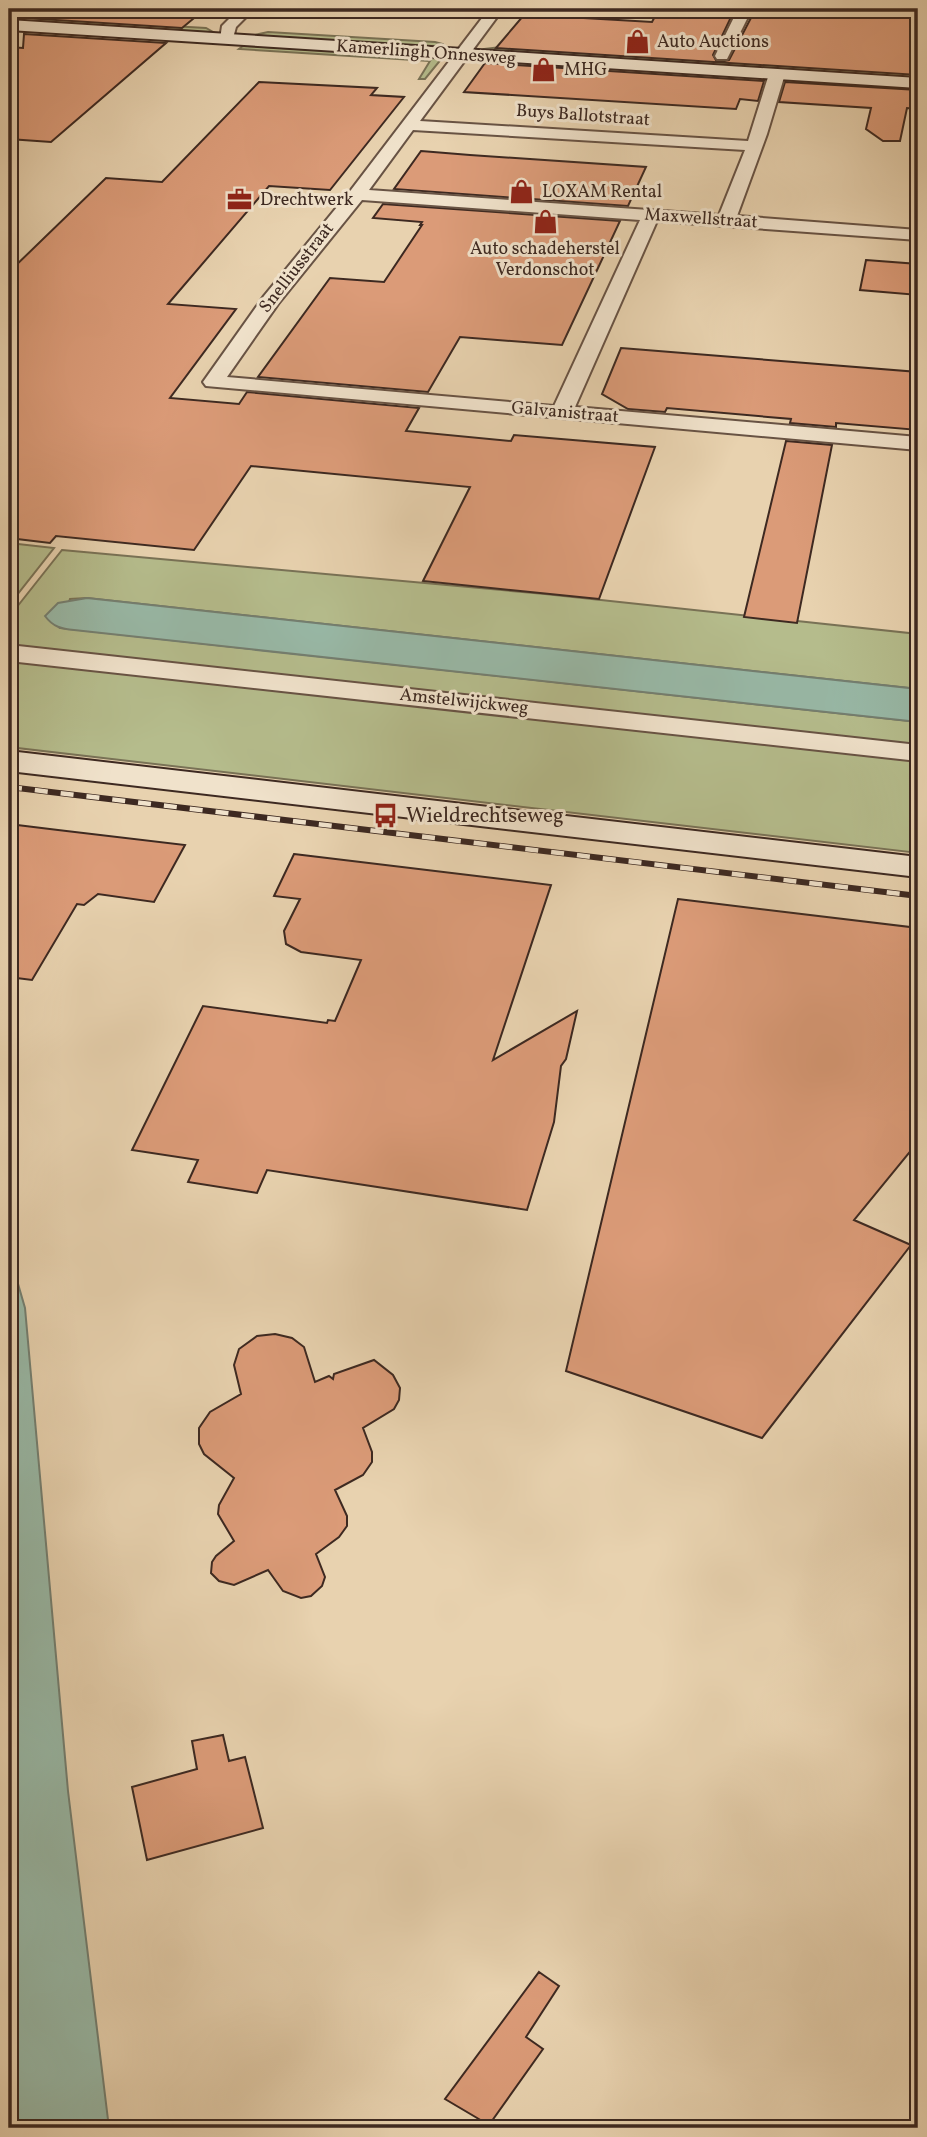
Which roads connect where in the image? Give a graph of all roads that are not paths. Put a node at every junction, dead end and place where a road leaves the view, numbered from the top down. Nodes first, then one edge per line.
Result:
1 (247, 9) edge
2 (496, 9) edge
3 (745, 9) edge
4 (11, 19) edge
5 (228, 33) junction
6 (472, 41) junction
7 (460, 55) junction
8 (722, 56) junction
9 (918, 69) edge
10 (777, 74) junction
11 (918, 83) edge
12 (415, 118) junction
13 (756, 140) junction
14 (357, 194) junction
15 (651, 216) junction
16 (726, 221) junction
17 (918, 235) edge
18 (213, 382) joint
19 (562, 412) junction
20 (918, 443) edge
21 (9, 653) edge
22 (918, 753) edge
23 (9, 761) edge
24 (918, 867) edge

1 - 5 street
2 - 6 street, Snelliusstraat
3 - 8 street
4 - 5 street, Kamerlingh Onnesweg
5 - 6 street, Kamerlingh Onnesweg
5 - 7 street, Kamerlingh Onnesweg
6 - 7 street, Snelliusstraat
6 - 8 street, Kamerlingh Onnesweg
7 - 10 street, Kamerlingh Onnesweg
7 - 12 street, Snelliusstraat
8 - 9 street, Kamerlingh Onnesweg
10 - 11 street, Kamerlingh Onnesweg
10 - 13 street
12 - 13 street, Buys Ballotstraat
12 - 14 street, Snelliusstraat
13 - 16 street
14 - 15 street, Maxwellstraat
14 - 18 street, Snelliusstraat
15 - 16 street, Maxwellstraat
15 - 19 street
16 - 17 street, Maxwellstraat
18 - 19 street, Galvanistraat
19 - 20 street, Galvanistraat
21 - 22 street, Amstelwijckweg
23 - 24 street

